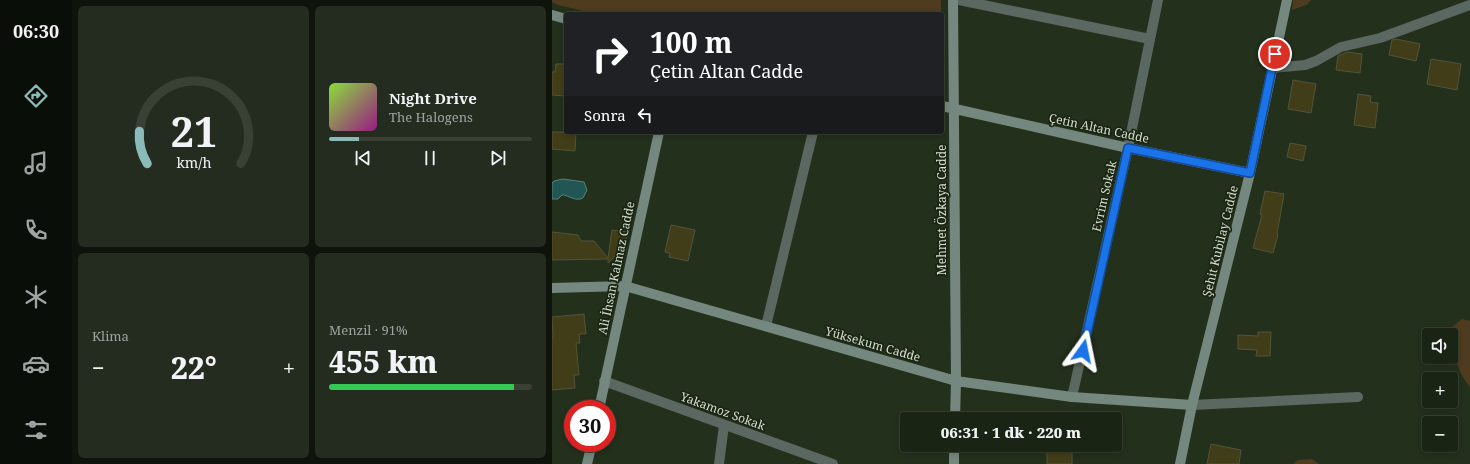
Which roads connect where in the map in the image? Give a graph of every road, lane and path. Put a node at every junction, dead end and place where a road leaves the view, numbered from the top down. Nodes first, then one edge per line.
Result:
1 (953, 0) edge
2 (959, 0) edge
3 (1158, 0) edge
4 (1287, 0) edge
5 (1470, 5) edge
6 (552, 15) edge
7 (564, 18) edge
8 (1150, 39) junction
9 (1272, 68) junction
10 (944, 106) edge
11 (954, 108) junction
12 (659, 134) edge
13 (813, 134) edge
14 (1128, 148) junction
15 (1250, 173) junction
16 (625, 286) junction
17 (552, 288) edge
18 (766, 326) junction
19 (604, 381) junction
20 (956, 381) junction
21 (1072, 397) junction
22 (1358, 398) dead end
23 (601, 400) edge
24 (1192, 405) junction
25 (955, 412) edge
26 (724, 425) junction
27 (590, 452) edge
28 (954, 452) edge
29 (587, 464) edge
30 (719, 464) edge
31 (833, 464) edge
32 (954, 464) edge
33 (1180, 464) edge

1 - 11 street, Mehmet Özkaya Cadde
2 - 8 street
3 - 8 street, Evrim Sokak
4 - 9 street, Şehit Kubilay Cadde
5 - 9 street
6 - 7 street
8 - 14 street, Evrim Sokak
9 - 15 street, Şehit Kubilay Cadde
10 - 11 street, Çetin Altan Cadde
11 - 14 street, Çetin Altan Cadde
11 - 20 street, Mehmet Özkaya Cadde
12 - 16 street, Ali İhsan Kalmaz Cadde
13 - 18 street
14 - 15 street, Çetin Altan Cadde
14 - 21 street, Evrim Sokak
15 - 24 street, Şehit Kubilay Cadde
16 - 17 street, Yüksekum Cadde
16 - 18 street, Yüksekum Cadde
16 - 19 street, Ali İhsan Kalmaz Cadde
18 - 20 street, Yüksekum Cadde
19 - 23 street, Ali İhsan Kalmaz Cadde
19 - 26 street, Yakamoz Sokak
20 - 21 street, Yüksekum Cadde
20 - 25 street, Mehmet Özkaya Cadde
21 - 24 street, Yüksekum Cadde
22 - 24 street
24 - 33 street, Şehit Kubilay Cadde
26 - 30 street
26 - 31 street, Yakamoz Sokak
27 - 29 street
28 - 32 street

